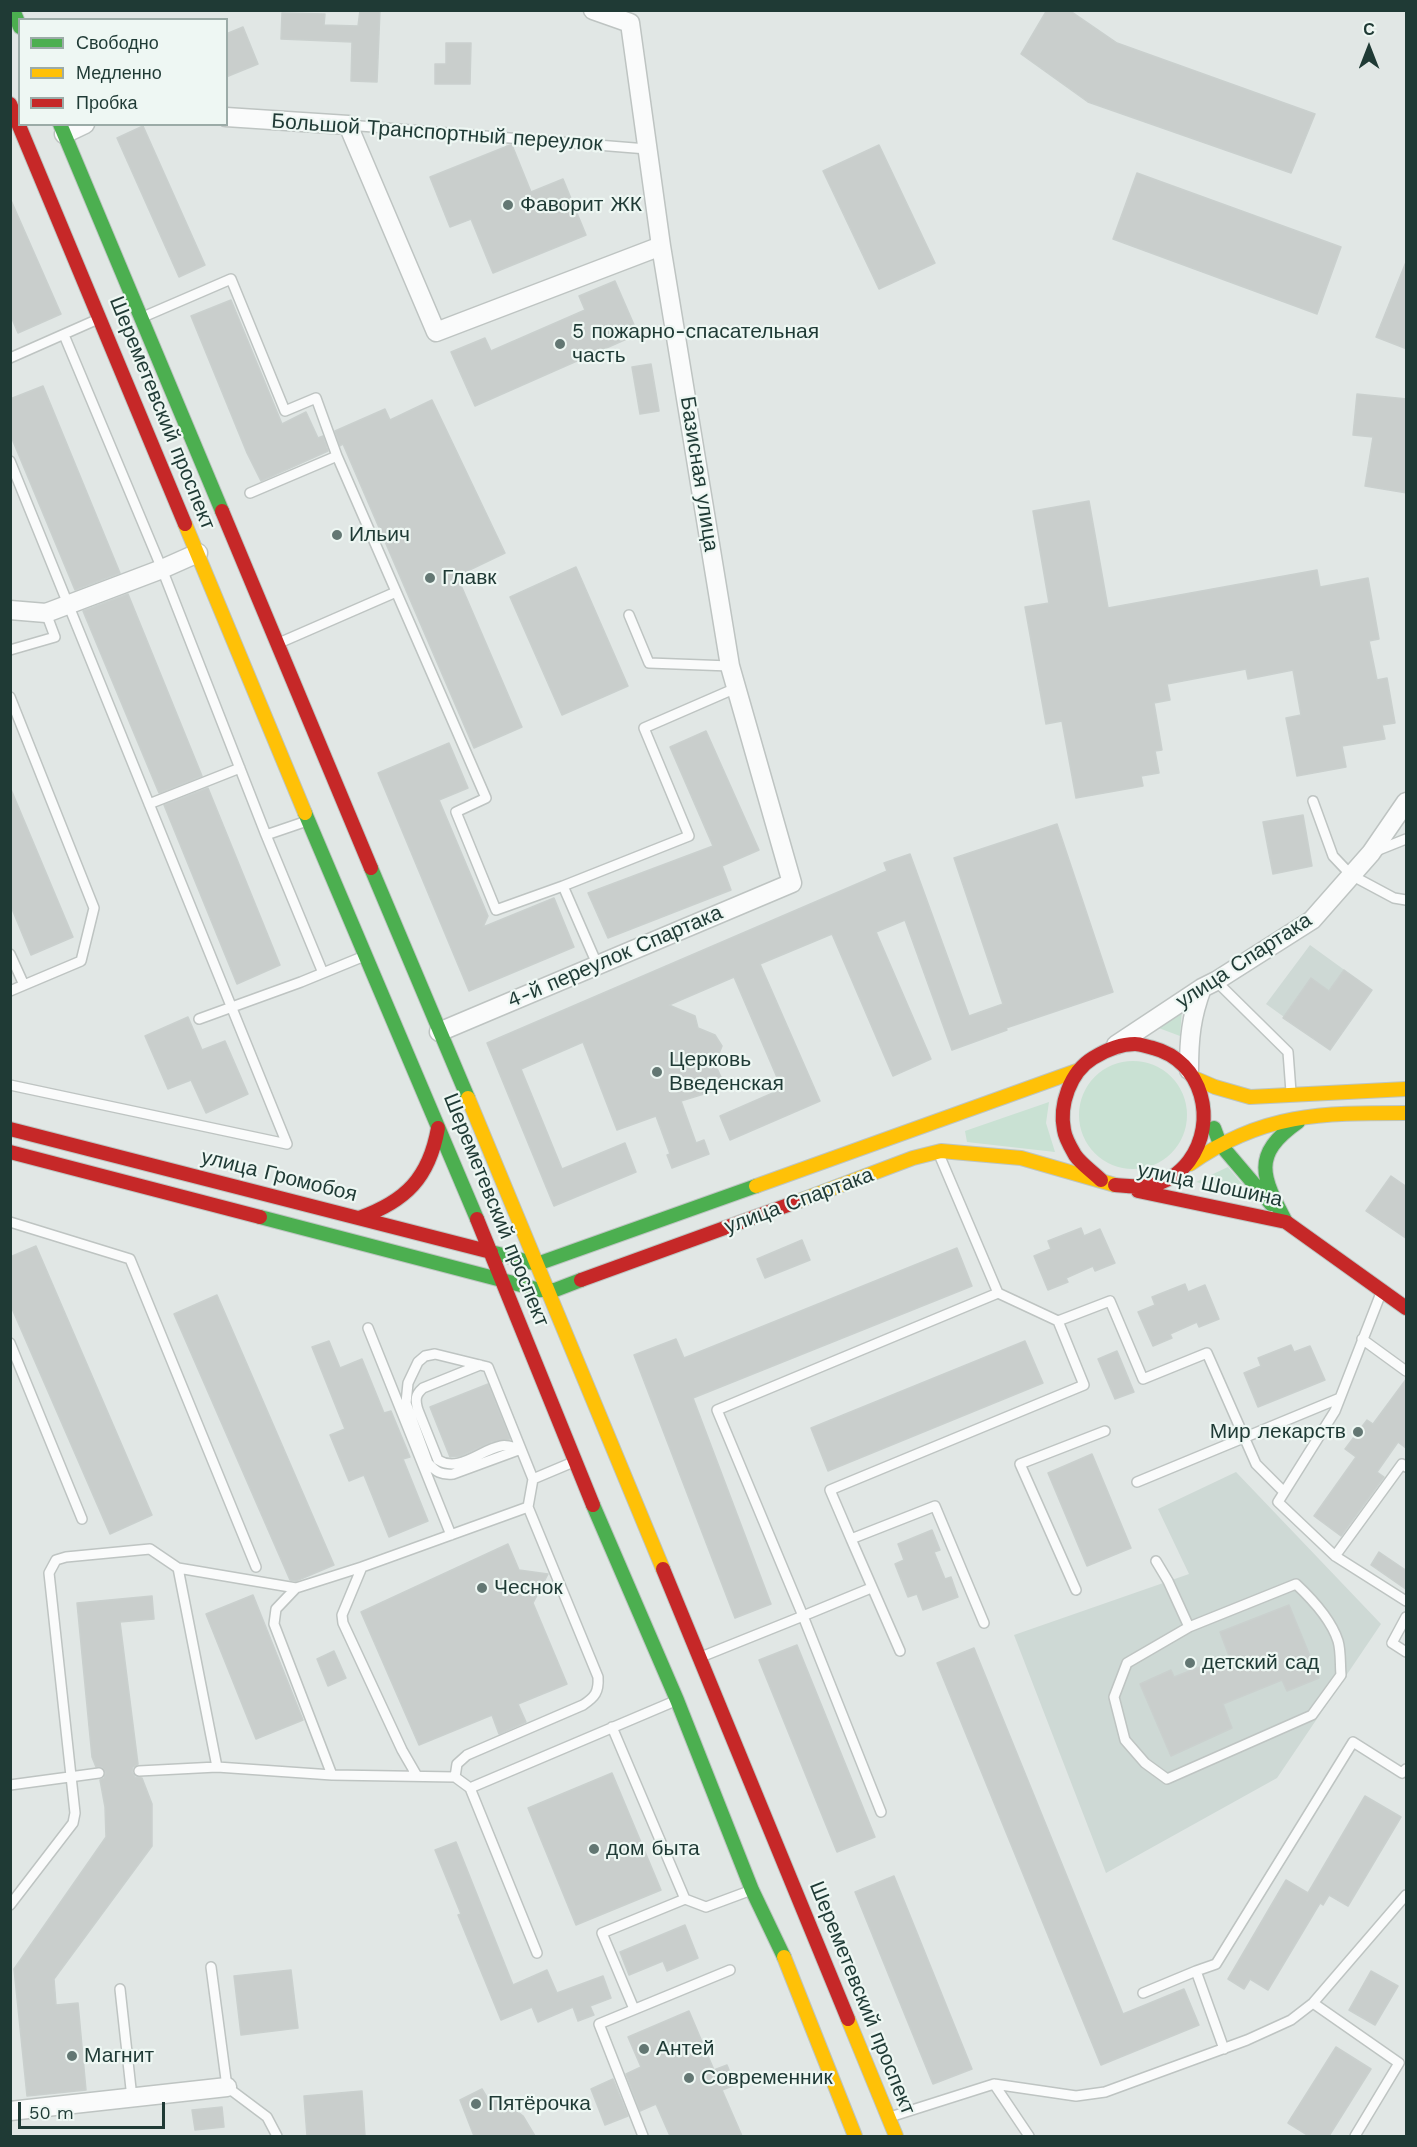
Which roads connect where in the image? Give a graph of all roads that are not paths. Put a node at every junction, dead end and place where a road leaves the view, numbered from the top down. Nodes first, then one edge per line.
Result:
1 (593, 10) edge
2 (10, 104) edge
3 (228, 117) edge
4 (18, 118) edge
5 (348, 125) junction
6 (22, 126) edge
7 (79, 126) edge
8 (60, 132) edge
9 (647, 148) junction
10 (661, 246) junction
11 (101, 318) junction
12 (141, 318) junction
13 (64, 335) junction
14 (11, 354) edge
15 (337, 456) junction
16 (10, 461) edge
17 (250, 493) dead end
18 (198, 553) junction
19 (162, 569) junction
20 (396, 592) junction
21 (68, 605) junction
22 (10, 610) edge
23 (46, 613) junction
24 (629, 615) dead end
25 (277, 644) junction
26 (10, 650) edge
27 (730, 666) junction
28 (736, 688) junction
29 (10, 697) edge
30 (240, 768) junction
31 (1313, 801) dead end
32 (1407, 802) edge
33 (149, 804) junction
34 (310, 820) junction
35 (266, 835) junction
36 (1407, 839) edge
37 (1371, 853) junction
38 (1351, 875) junction
39 (792, 883) joint
40 (563, 886) junction
41 (1407, 900) edge
42 (10, 954) edge
43 (365, 956) junction
44 (597, 964) junction
45 (323, 973) junction
46 (1209, 984) junction
47 (24, 985) junction
48 (10, 991) edge
49 (233, 1007) junction
50 (199, 1019) dead end
51 (440, 1032) junction
52 (1112, 1048) junction
53 (1078, 1070) junction
54 (1192, 1074) junction
55 (10, 1085) edge
56 (1407, 1089) edge
57 (1291, 1095) junction
58 (1205, 1106) junction
59 (1322, 1113) junction
60 (1407, 1113) edge
61 (438, 1128) junction
62 (10, 1129) edge
63 (1220, 1144) junction
64 (938, 1151) junction
65 (10, 1152) edge
66 (1180, 1171) junction
67 (1101, 1180) junction
68 (1122, 1187) junction
69 (359, 1218) junction
70 (10, 1222) edge
71 (1286, 1222) junction
72 (490, 1251) junction
73 (537, 1264) junction
74 (501, 1279) junction
75 (548, 1292) junction
76 (1382, 1292) junction
77 (998, 1293) junction
78 (1407, 1308) edge
79 (1058, 1321) junction
80 (368, 1328) dead end
81 (1362, 1339) junction
82 (10, 1342) edge
83 (480, 1365) junction
84 (1407, 1371) edge
85 (1340, 1398) junction
86 (1105, 1431) dead end
87 (1245, 1437) junction
88 (521, 1448) junction
89 (574, 1461) junction
90 (1407, 1467) edge
91 (533, 1479) junction
92 (1137, 1482) dead end
93 (1284, 1492) junction
94 (528, 1507) junction
95 (82, 1519) dead end
96 (451, 1535) junction
97 (851, 1539) junction
98 (1335, 1556) junction
99 (1156, 1562) dead end
100 (256, 1567) dead end
101 (362, 1567) junction
102 (178, 1568) junction
103 (296, 1588) junction
104 (871, 1588) junction
105 (1076, 1590) dead end
106 (1407, 1601) edge
107 (803, 1616) junction
108 (1407, 1617) edge
109 (984, 1623) dead end
110 (1189, 1627) junction
111 (900, 1651) dead end
112 (1407, 1652) edge
113 (699, 1658) junction
114 (702, 1688) junction
115 (677, 1700) junction
116 (612, 1727) junction
117 (217, 1767) junction
118 (1407, 1769) edge
119 (139, 1771) dead end
120 (99, 1773) dead end
121 (332, 1775) junction
122 (71, 1776) junction
123 (417, 1776) junction
124 (455, 1778) junction
125 (10, 1785) edge
126 (470, 1788) junction
127 (881, 1812) dead end
128 (756, 1888) junction
129 (1407, 1895) edge
130 (685, 1899) junction
131 (10, 1905) edge
132 (537, 1953) dead end
133 (211, 1967) dead end
134 (730, 1970) dead end
135 (1196, 1971) junction
136 (120, 1989) dead end
137 (1143, 1993) dead end
138 (1313, 2003) junction
139 (634, 2009) junction
140 (1224, 2049) junction
141 (994, 2084) junction
142 (227, 2087) junction
143 (132, 2098) junction
144 (10, 2111) edge
145 (889, 2118) junction
146 (277, 2136) edge
147 (643, 2136) edge
148 (855, 2136) edge
149 (896, 2136) edge
150 (1029, 2136) edge
151 (1355, 2136) edge

1 - 9 street, Базисная улица
2 - 4 main road, Шереметевский проспект
3 - 5 street, Большой Транспортный переулок
5 - 9 lane, Большой Транспортный переулок
5 - 10 street
6 - 11 main road, Шереметевский проспект
7 - 8 street
8 - 12 main road, Шереметевский проспект
9 - 10 street, Базисная улица
10 - 27 street, Базисная улица
11 - 13 lane
11 - 18 main road, Шереметевский проспект
12 - 15 lane
12 - 25 main road, Шереметевский проспект
13 - 14 lane
13 - 19 lane
15 - 17 lane
15 - 20 lane
16 - 21 lane
18 - 19 street
18 - 34 main road, Шереметевский проспект
19 - 21 street
19 - 30 lane
20 - 25 lane
20 - 40 lane
21 - 23 street
21 - 33 lane
22 - 23 street
23 - 26 lane
24 - 27 lane
25 - 51 main road, Шереметевский проспект
27 - 28 street, Базисная улица
28 - 39 street, Базисная улица
28 - 40 lane
29 - 47 lane
30 - 33 lane
30 - 35 lane
31 - 38 lane
32 - 37 street, улица Спартака
33 - 49 lane
34 - 35 lane
34 - 43 main road, Шереметевский проспект
35 - 45 lane
36 - 37 lane
37 - 38 street, улица Спартака
38 - 41 lane
38 - 46 street, улица Спартака
39 - 44 street, 4-й переулок Спартака
40 - 44 lane
42 - 47 lane
43 - 45 lane
43 - 61 main road, Шереметевский проспект
44 - 51 street, 4-й переулок Спартака
45 - 49 lane
46 - 52 street, улица Спартака
46 - 54 street
46 - 57 lane
47 - 48 lane
49 - 50 lane
49 - 55 lane
51 - 73 main road, Шереметевский проспект
52 - 53 main road
52 - 54 main road
53 - 67 main road
53 - 73 main road, улица Спартака
54 - 57 main road
54 - 58 main road
56 - 57 main road
58 - 63 main road
58 - 66 main road
59 - 60 main road
59 - 63 main road
59 - 71 main road
61 - 69 main road
61 - 72 main road, Шереметевский проспект
62 - 69 main road, улица Громобоя
63 - 66 main road
63 - 71 main road
64 - 67 main road, улица Спартака
64 - 75 main road, улица Спартака
64 - 77 lane
65 - 74 main road, улица Громобоя
66 - 68 main road
67 - 68 main road
68 - 71 main road, улица Шошина
69 - 72 main road, улица Громобоя
70 - 100 lane
71 - 76 main road, улица Шошина
72 - 73 main road, улица Громобоя
72 - 74 main road, Шереметевский проспект
73 - 75 main road, Шереметевский проспект
74 - 75 main road
74 - 89 main road, Шереметевский проспект
75 - 113 main road, Шереметевский проспект
76 - 78 main road, улица Шошина
76 - 81 lane
77 - 79 lane
77 - 107 lane
79 - 87 lane
79 - 97 lane
80 - 96 lane
81 - 84 lane
81 - 85 lane
82 - 95 lane
83 - 88 lane
83 - 88 lane
83 - 88 lane
85 - 87 lane
85 - 93 lane
86 - 105 lane
87 - 92 lane
87 - 93 lane
88 - 91 lane
89 - 91 lane
89 - 115 main road, Шереметевский проспект
90 - 98 lane
91 - 94 lane
93 - 98 lane
94 - 96 lane
94 - 124 lane
96 - 101 lane
97 - 104 lane
97 - 109 lane
98 - 106 lane
99 - 110 lane
101 - 103 lane
101 - 123 lane
102 - 103 lane
102 - 117 lane
102 - 122 lane
103 - 121 lane
104 - 107 lane
104 - 111 lane
107 - 113 lane
107 - 127 lane
108 - 112 lane
110 - 110 lane
113 - 114 main road, Шереметевский проспект
114 - 115 main road
114 - 145 main road, Шереметевский проспект
115 - 116 lane
115 - 128 main road, Шереметевский проспект
116 - 126 lane
116 - 130 lane
117 - 119 lane
117 - 121 lane
118 - 135 lane
120 - 122 lane
121 - 123 lane
122 - 125 lane
122 - 131 lane
123 - 124 lane
124 - 126 lane
126 - 132 lane
128 - 130 lane
128 - 148 main road, Шереметевский проспект
129 - 138 lane
130 - 139 lane
133 - 142 lane
134 - 139 lane
135 - 137 lane
135 - 140 lane
136 - 143 lane
138 - 140 lane
138 - 151 lane
139 - 147 lane
140 - 141 lane
141 - 145 lane
141 - 150 lane
142 - 143 street
142 - 146 lane
143 - 144 street
145 - 149 main road, Шереметевский проспект

